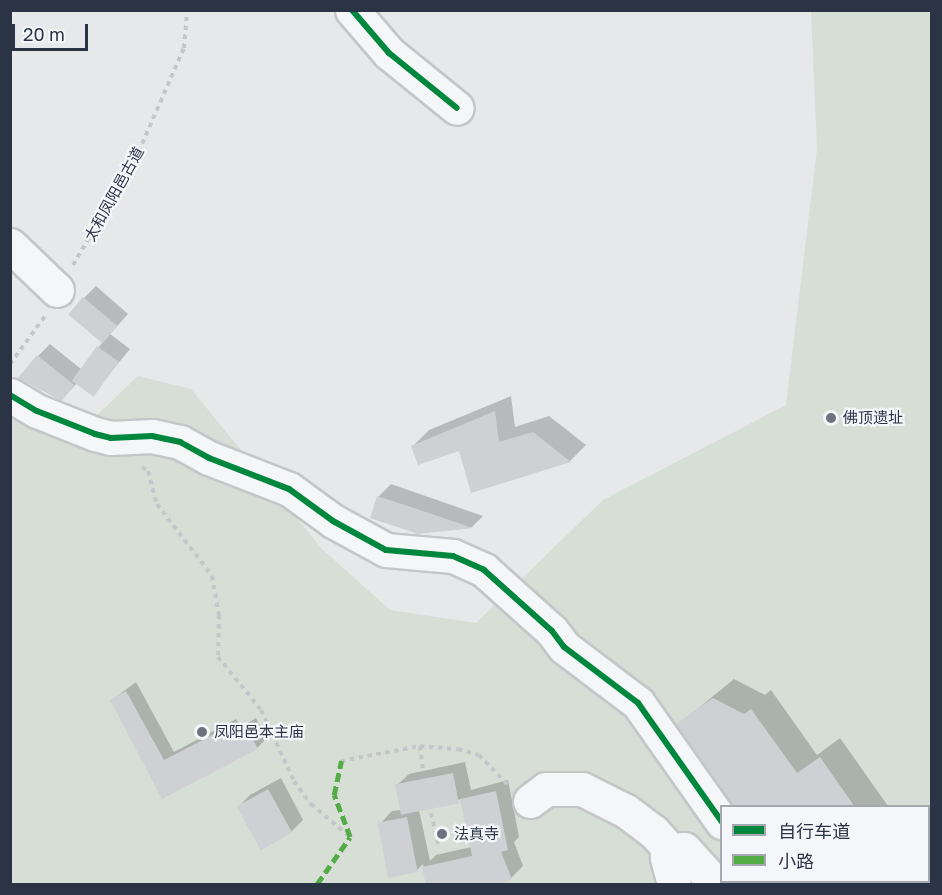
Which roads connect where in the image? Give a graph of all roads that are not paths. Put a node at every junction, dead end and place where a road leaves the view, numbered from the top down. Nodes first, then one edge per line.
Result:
1 (352, 10) edge
2 (457, 108) dead end
3 (10, 244) edge
4 (57, 290) road end
5 (10, 395) edge
6 (530, 801) road end
7 (720, 819) edge
8 (672, 852) junction
9 (674, 885) edge
10 (716, 885) edge

1 - 2 street
3 - 4 street
5 - 7 street
6 - 8 street
8 - 9 street
8 - 10 street

